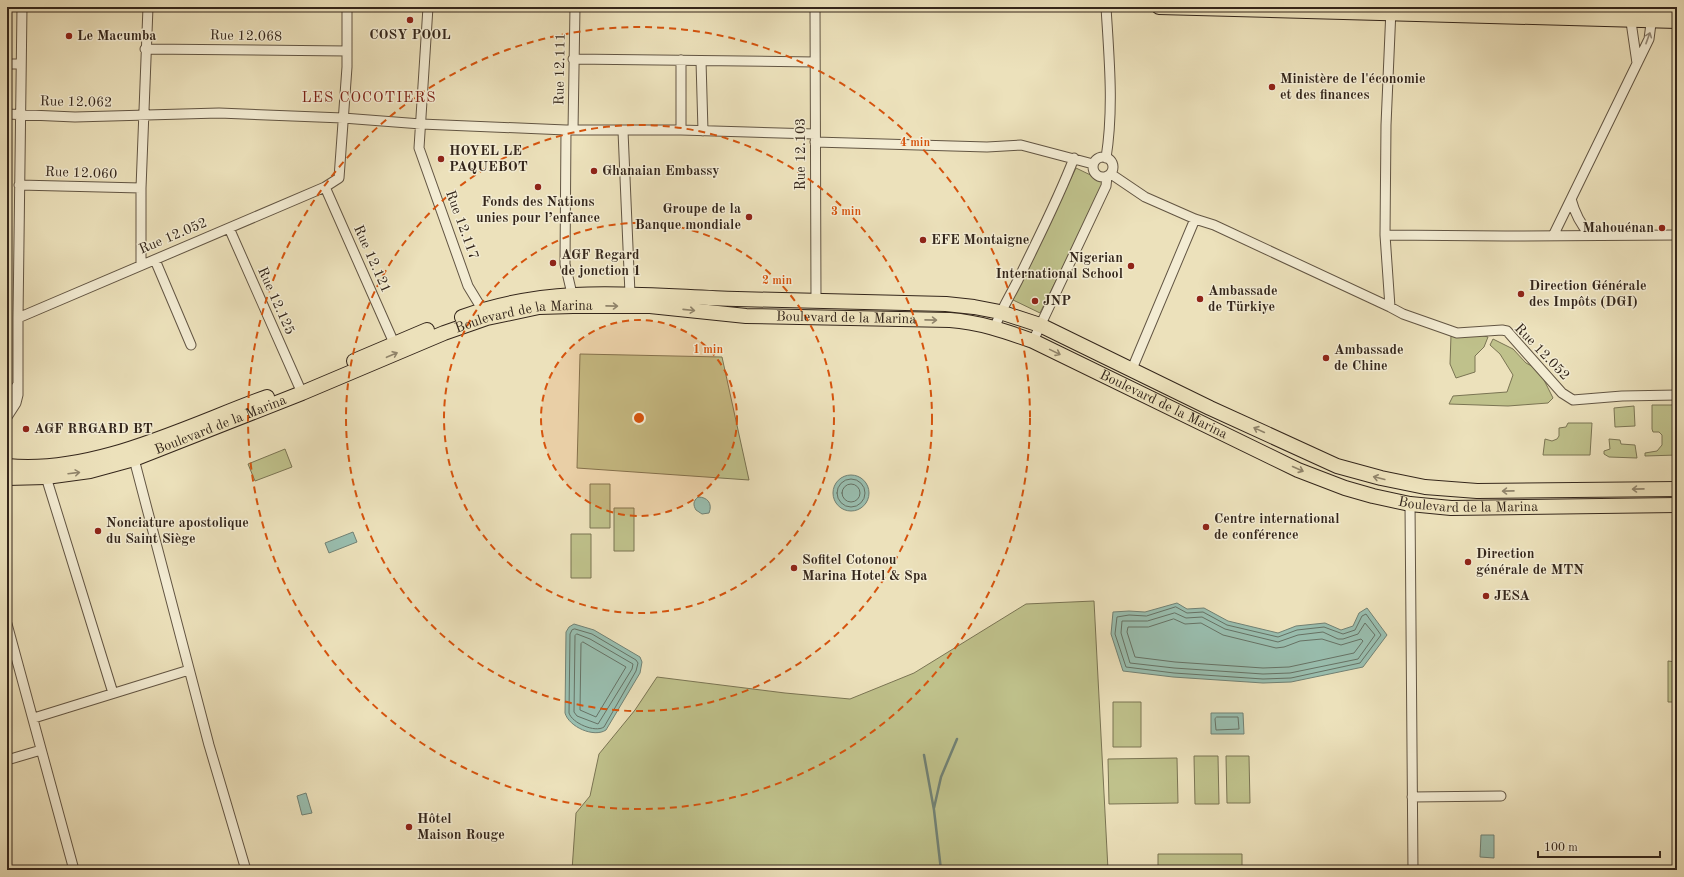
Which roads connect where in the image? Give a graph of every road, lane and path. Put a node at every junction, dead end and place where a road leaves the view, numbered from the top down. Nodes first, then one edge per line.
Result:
1 (22, 7) edge
2 (148, 7) edge
3 (347, 7) edge
4 (428, 7) edge
5 (574, 7) edge
6 (815, 7) edge
7 (1106, 7) edge
8 (1159, 7) edge
9 (1518, 7) edge
10 (1570, 8) edge
11 (1390, 10) edge
12 (1677, 11) edge
13 (1630, 12) edge
14 (1651, 13) edge
15 (1677, 21) edge
16 (145, 49) junction
17 (347, 51) junction
18 (573, 59) junction
19 (681, 60) junction
20 (701, 61) junction
21 (815, 62) junction
22 (1636, 63) junction
23 (7, 64) edge
24 (20, 64) junction
25 (7, 114) edge
26 (20, 114) junction
27 (145, 116) junction
28 (343, 118) junction
29 (421, 124) junction
30 (569, 130) junction
31 (623, 130) junction
32 (681, 130) junction
33 (703, 131) junction
34 (815, 138) junction
35 (1074, 158) junction
36 (1106, 158) junction
37 (1093, 164) junction
38 (1109, 175) junction
39 (19, 185) junction
40 (325, 187) junction
41 (141, 188) junction
42 (1571, 199) junction
43 (1195, 219) junction
44 (229, 228) junction
45 (1384, 235) junction
46 (1590, 235) junction
47 (1677, 235) edge
48 (1553, 236) junction
49 (155, 260) junction
50 (141, 265) junction
51 (572, 294) junction
52 (630, 294) junction
53 (816, 301) junction
54 (1390, 307) junction
55 (482, 310) junction
56 (1000, 312) junction
57 (18, 318) junction
58 (1040, 325) junction
59 (995, 327) junction
60 (1032, 341) junction
61 (394, 343) junction
62 (191, 345) dead end
63 (1132, 369) junction
64 (18, 384) junction
65 (300, 390) junction
66 (1677, 395) edge
67 (7, 401) edge
68 (7, 417) edge
69 (134, 459) junction
70 (7, 466) edge
71 (46, 477) junction
72 (7, 478) edge
73 (1677, 489) edge
74 (1410, 504) junction
75 (1677, 505) edge
76 (7, 624) edge
77 (189, 670) junction
78 (113, 693) junction
79 (34, 718) junction
80 (41, 750) junction
81 (7, 760) edge
82 (1501, 796) dead end
83 (1412, 797) junction
84 (74, 870) edge
85 (246, 870) edge
86 (1412, 870) edge

1 - 24 street
2 - 16 street
3 - 17 street
4 - 29 street
5 - 18 street, Rue 12.111
6 - 21 street, Rue 12.103
7 - 36 street
8 - 11 main road
9 - 10 main road
10 - 13 main road
11 - 13 main road
11 - 45 street
12 - 14 main road
13 - 14 main road
13 - 22 street
14 - 15 main road
22 -> 14 street
16 - 17 street, Rue 12.068
16 - 27 street
17 - 28 street
18 - 19 street
18 - 30 street, Rue 12.111
19 - 20 street
19 - 32 street
20 - 21 street
20 - 33 street
21 - 34 street, Rue 12.103
22 - 42 street
23 - 24 street
24 - 26 street
25 - 26 street, Rue 12.062
26 - 27 street, Rue 12.062
26 - 39 street
27 - 28 street, Rue 12.062
27 - 41 street
28 - 29 street, Rue 12.062
28 - 40 street, Rue 12.052
29 - 30 street, Rue 12.062
29 - 55 street, Rue 12.117
30 - 31 street, Rue 12.062
30 - 51 street, Rue 12.111
31 - 32 street, Rue 12.062
31 - 52 street
32 - 33 street, Rue 12.062
33 - 34 street, Rue 12.062
34 - 35 street, Rue 12.062
34 - 53 street, Rue 12.103
35 - 37 street, Rue 12.062
35 - 56 street
36 - 37 street
36 - 38 street
37 - 38 street
38 - 43 street, Rue 12.052
38 - 58 street
39 - 41 street, Rue 12.060
39 - 57 street
40 - 44 street, Rue 12.052
40 - 61 street, Rue 12.121
41 - 50 street
42 - 46 street
42 - 48 street
43 - 54 street, Rue 12.052
43 - 63 street
44 - 49 street, Rue 12.052
44 - 65 street, Rue 12.125
45 - 48 street
45 - 54 street
46 - 47 street
46 - 48 street
49 - 50 street, Rue 12.052
49 - 62 street
50 - 57 street, Rue 12.052
51 - 52 main road, Boulevard de la Marina
51 - 55 main road, Boulevard de la Marina
52 - 53 main road, Boulevard de la Marina
53 - 56 main road, Boulevard de la Marina
54 - 66 street, Rue 12.052
55 - 61 main road, Boulevard de la Marina
56 - 58 main road, Boulevard de la Marina
56 - 59 street
57 - 64 street
58 - 60 street
58 - 63 main road, Boulevard de la Marina
59 - 60 main road, Boulevard de la Marina
65 -> 59 main road, Boulevard de la Marina
60 -> 74 main road, Boulevard de la Marina
61 - 65 main road, Boulevard de la Marina
73 -> 63 main road, Boulevard de la Marina
64 - 67 street
64 - 68 street
65 - 69 main road, Boulevard de la Marina
65 - 70 main road, Boulevard de la Marina
71 -> 69 main road, Boulevard de la Marina
69 - 77 street
71 - 72 main road, Boulevard de la Marina
71 - 78 street
74 - 75 main road, Boulevard de la Marina
74 - 83 street
76 - 79 street
77 - 78 street
77 - 85 street
78 - 79 street
79 - 80 street
80 - 81 street
80 - 84 street
82 - 83 street
83 - 86 street

